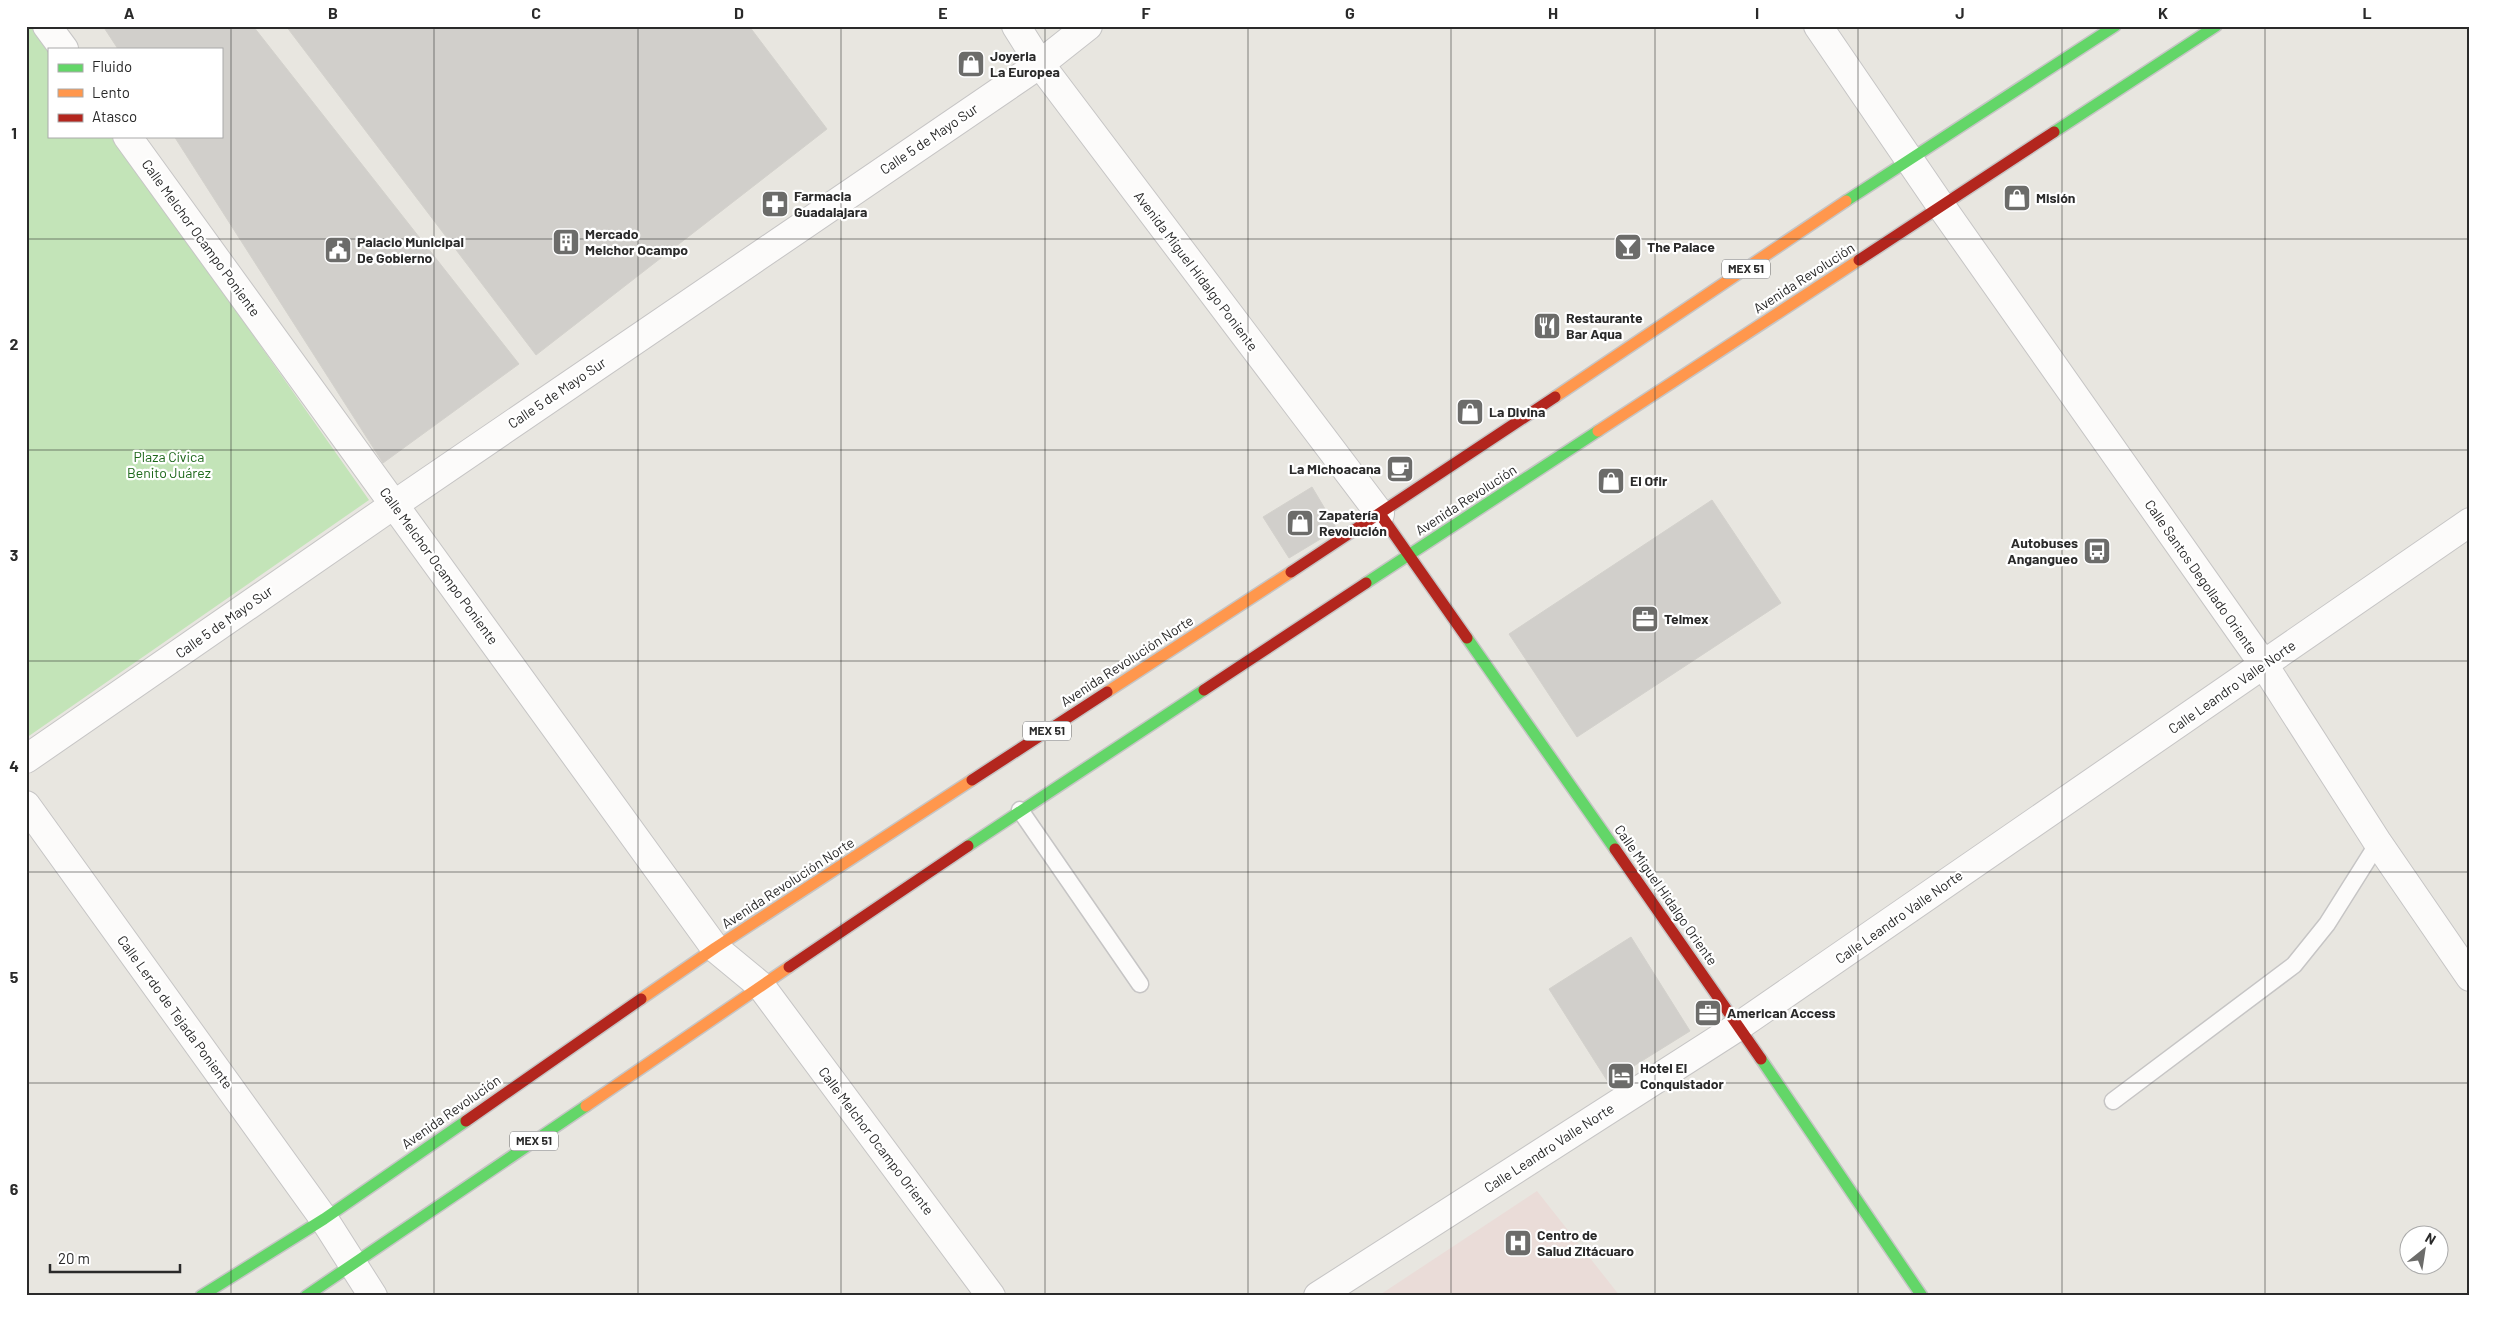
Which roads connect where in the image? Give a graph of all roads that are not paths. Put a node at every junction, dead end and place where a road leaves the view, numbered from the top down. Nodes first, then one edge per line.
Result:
1 (47, 26) edge
2 (1016, 26) edge
3 (1088, 26) edge
4 (1818, 26) edge
5 (2115, 26) edge
6 (2216, 26) edge
7 (63, 48) edge
8 (1040, 64) junction
9 (129, 138) edge
10 (1909, 159) junction
11 (1941, 206) junction
12 (395, 504) junction
13 (1380, 514) junction
14 (2470, 522) edge
15 (1410, 555) junction
16 (2264, 666) junction
17 (26, 759) edge
18 (26, 805) edge
19 (1020, 810) junction
20 (2378, 843) junction
21 (715, 948) junction
22 (2470, 977) edge
23 (1140, 984) dead end
24 (761, 986) junction
25 (1740, 1026) junction
26 (2114, 1101) dead end
27 (324, 1219) junction
28 (352, 1266) junction
29 (201, 1296) edge
30 (306, 1296) edge
31 (373, 1296) edge
32 (991, 1296) edge
33 (1318, 1296) edge
34 (1922, 1296) edge

1 - 7 street
2 - 8 street, Avenida Miguel Hidalgo Poniente
3 - 8 street, Calle 5 de Mayo Sur
4 - 10 street, Calle Santos Degollado Oriente
5 - 10 main road, MEX 51
6 - 11 main road, Avenida Revolución / MEX 51
8 - 12 street, Calle 5 de Mayo Sur
8 - 13 street, Avenida Miguel Hidalgo Poniente
9 - 12 street, Calle Melchor Ocampo Poniente
10 - 11 street, Calle Santos Degollado Oriente
10 - 13 main road, MEX 51
11 - 15 main road, Avenida Revolución / MEX 51
11 - 16 street, Calle Santos Degollado Oriente
12 - 17 street, Calle 5 de Mayo Sur
12 - 21 street, Calle Melchor Ocampo Poniente
13 - 15 main road, Calle Miguel Hidalgo Oriente
13 - 21 main road, Avenida Revolución Norte / MEX 51
14 - 16 street, Calle Leandro Valle Norte
15 - 19 main road, MEX 51
15 - 25 main road, Calle Miguel Hidalgo Oriente
16 - 20 street, Calle Santos Degollado Oriente
16 - 25 street, Calle Leandro Valle Norte
18 - 27 street, Calle Lerdo de Tejada Poniente
19 - 23 lane
19 - 24 main road, MEX 51
20 - 22 street, Calle Santos Degollado Oriente
20 - 26 lane
21 - 24 street, Calle Melchor Ocampo Poniente
21 - 27 main road, Avenida Revolución / MEX 51
24 - 28 main road, MEX 51
24 - 32 street, Calle Melchor Ocampo Oriente
25 - 33 street, Calle Leandro Valle Norte
25 - 34 main road, Calle Miguel Hidalgo Oriente
27 - 28 street, Calle Lerdo de Tejada Poniente
27 - 29 main road, Avenida Revolución / MEX 51
28 - 30 main road, MEX 51
28 - 31 street, Calle Lerdo de Tejada Poniente

